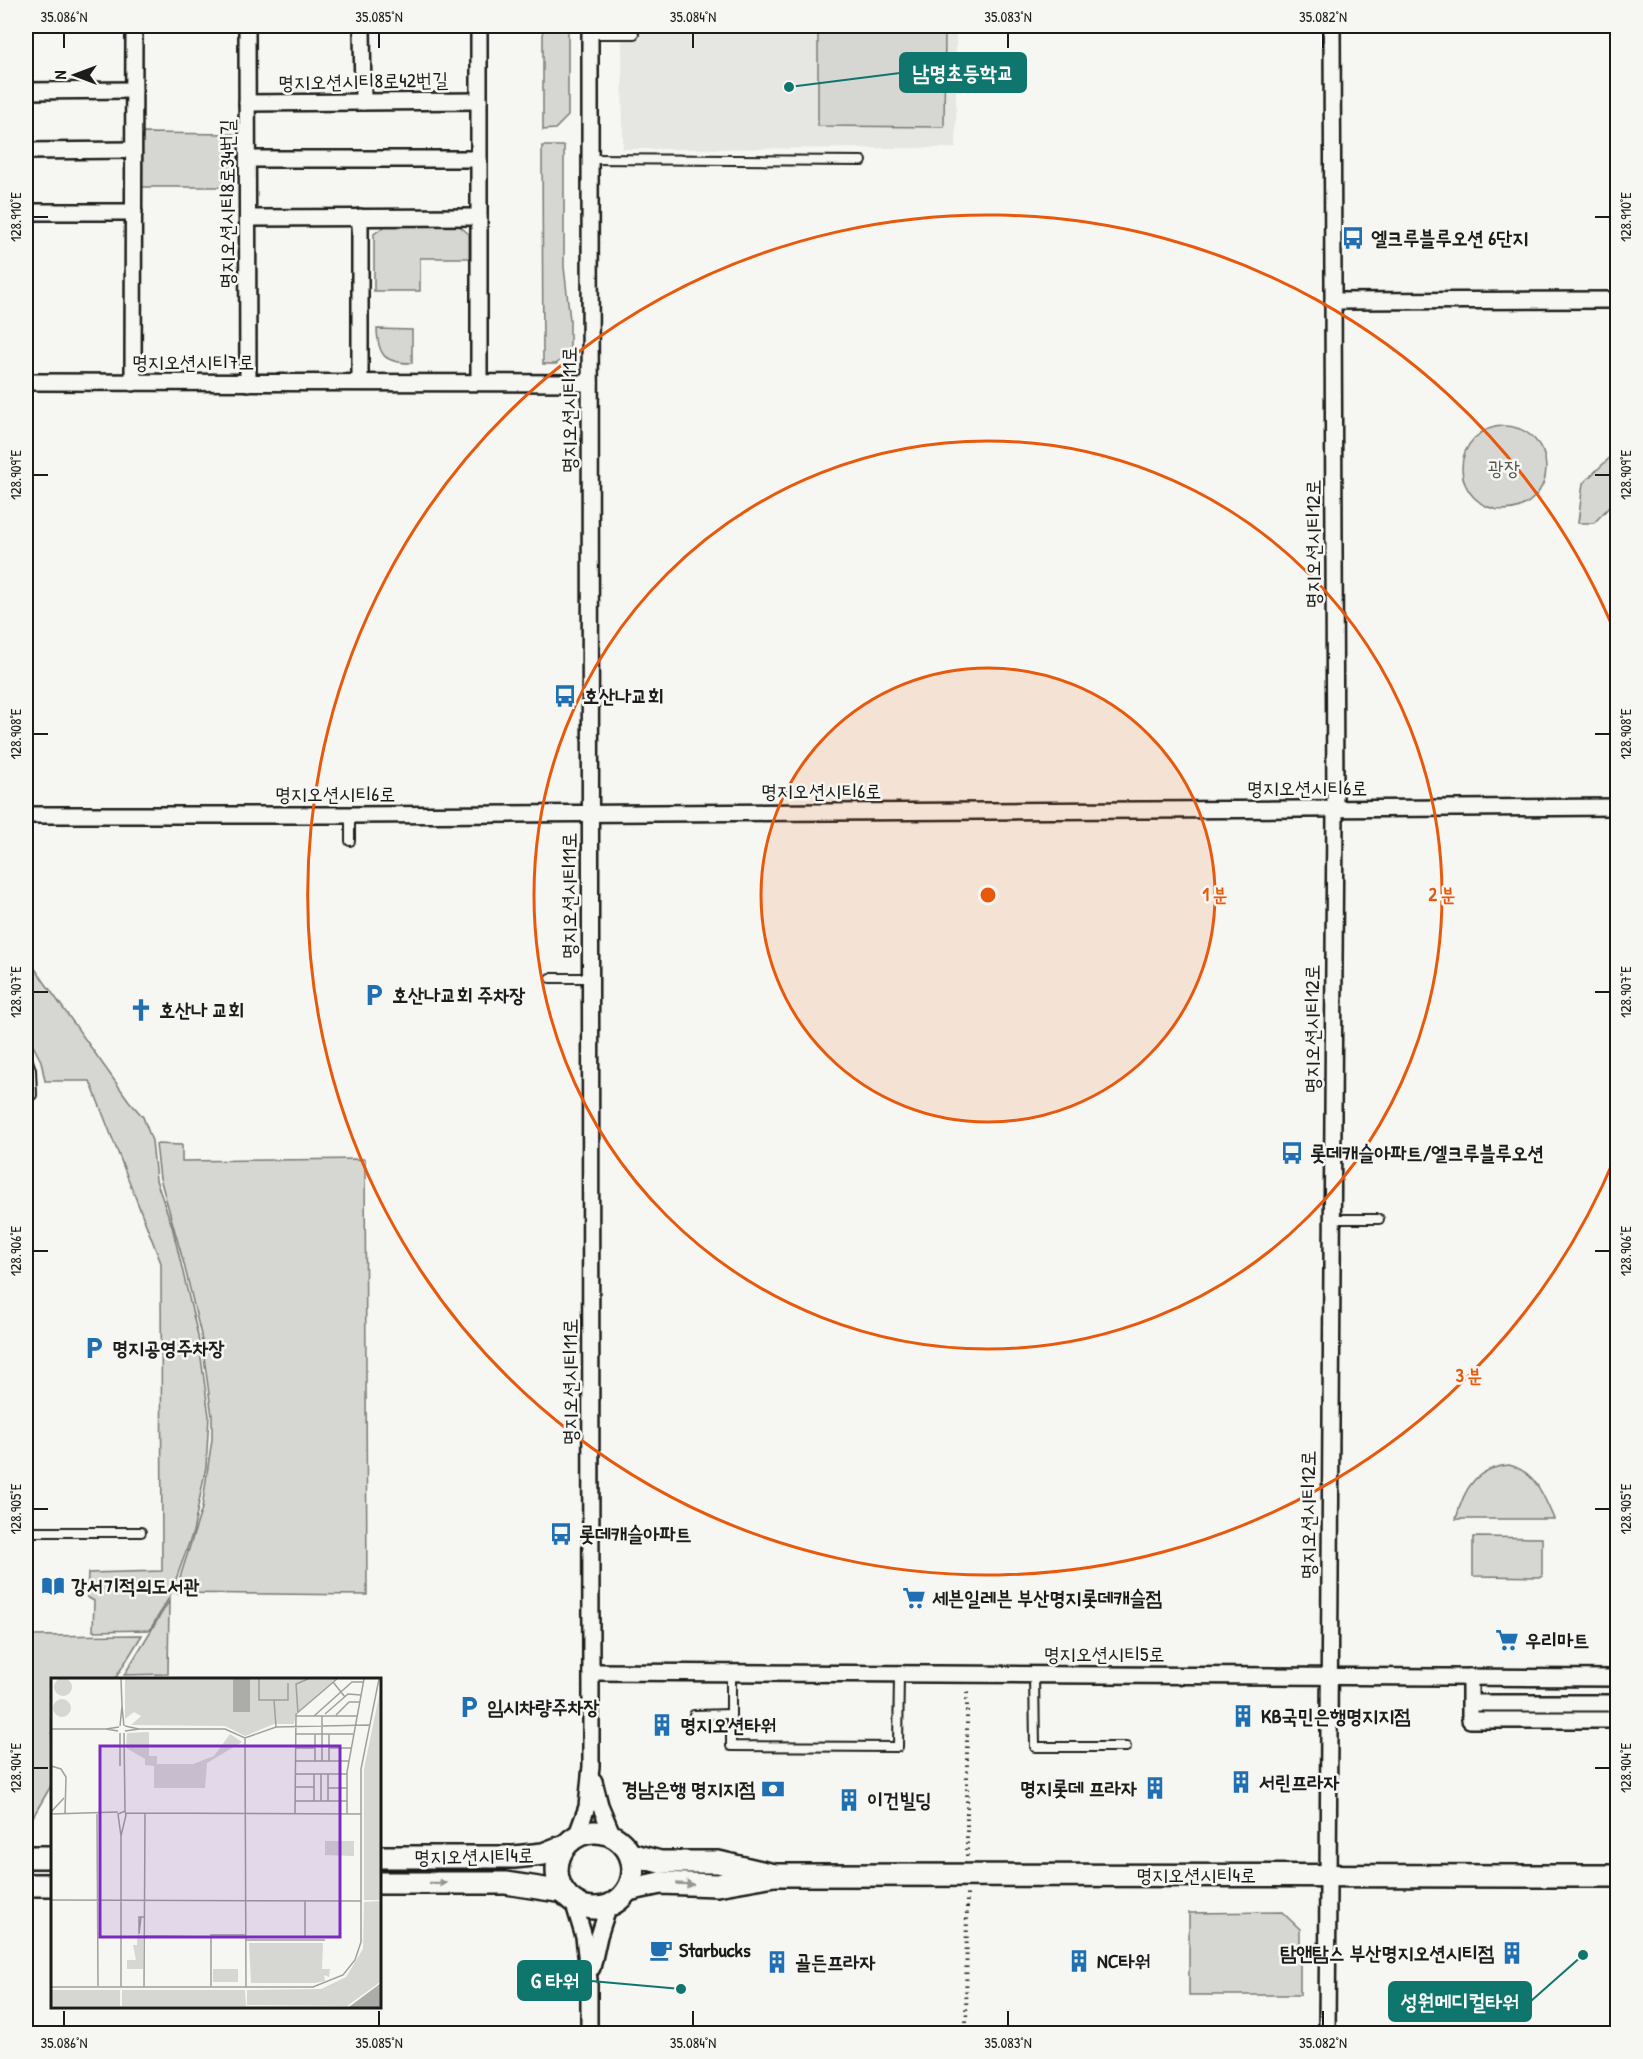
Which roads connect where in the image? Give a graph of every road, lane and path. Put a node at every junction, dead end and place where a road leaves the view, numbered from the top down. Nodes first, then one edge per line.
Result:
1 (134, 26) edge
2 (247, 26) edge
3 (362, 26) edge
4 (479, 26) edge
5 (1332, 26) edge
6 (590, 30) edge
7 (634, 34) dead end
8 (134, 90) junction
9 (26, 91) edge
10 (479, 100) junction
11 (363, 102) junction
12 (247, 103) junction
13 (133, 150) junction
14 (26, 151) edge
15 (248, 159) junction
16 (479, 159) junction
17 (590, 159) junction
18 (862, 161) dead end
19 (26, 212) edge
20 (134, 212) junction
21 (360, 217) junction
22 (479, 217) junction
23 (248, 218) junction
24 (1617, 300) edge
25 (1333, 302) junction
26 (26, 382) edge
27 (360, 382) junction
28 (479, 382) junction
29 (133, 383) junction
30 (248, 383) junction
31 (590, 383) junction
32 (1617, 807) edge
33 (1335, 808) junction
34 (590, 814) junction
35 (26, 815) edge
36 (350, 815) junction
37 (350, 841) dead end
38 (550, 978) dead end
39 (591, 978) junction
40 (26, 1055) edge
41 (32, 1095) dead end
42 (1331, 1219) junction
43 (1380, 1219) dead end
44 (141, 1532) dead end
45 (26, 1533) edge
46 (591, 1672) junction
47 (730, 1673) junction
48 (899, 1674) junction
49 (967, 1674) junction
50 (1034, 1674) junction
51 (1328, 1676) junction
52 (1470, 1677) junction
53 (1617, 1678) edge
54 (1470, 1703) junction
55 (694, 1714) dead end
56 (731, 1714) junction
57 (1126, 1747) dead end
58 (591, 1766) junction
59 (613, 1836) junction
60 (571, 1841) junction
61 (630, 1854) junction
62 (26, 1857) edge
63 (51, 1857) edge
64 (381, 1857) edge
65 (774, 1875) junction
66 (967, 1875) junction
67 (1327, 1876) junction
68 (1617, 1876) edge
69 (381, 1883) edge
70 (26, 1885) edge
71 (51, 1885) edge
72 (628, 1890) junction
73 (569, 1897) junction
74 (609, 1905) junction
75 (589, 1980) junction
76 (589, 2034) edge
77 (966, 2034) edge
78 (1327, 2034) edge

1 - 8 street
2 - 12 street, 명지오션시티8로34번길
3 - 11 street
4 - 10 street
5 - 25 street, 명지오션시티12로
6 - 7 lane
6 - 17 street, 명지오션시티11로
8 - 9 street
8 - 13 street
10 - 11 street, 명지오션시티8로42번길
10 - 16 street
11 - 12 street, 명지오션시티8로42번길
12 - 15 street, 명지오션시티8로34번길
13 - 14 street
13 - 20 street
15 - 16 street
15 - 23 street, 명지오션시티8로34번길
16 - 22 street
17 - 18 lane
17 - 31 street, 명지오션시티11로
19 - 20 street
20 - 29 street
21 - 22 street
21 - 23 street
21 - 27 street
22 - 28 street
23 - 30 street, 명지오션시티8로34번길
24 - 25 street
25 - 33 street, 명지오션시티12로
26 - 29 street, 명지오션시티7로
27 - 28 street, 명지오션시티7로
27 - 30 street, 명지오션시티7로
28 - 31 street, 명지오션시티7로
29 - 30 street, 명지오션시티7로
31 - 34 street, 명지오션시티11로
32 - 33 street, 명지오션시티6로
33 - 34 street, 명지오션시티6로
33 - 42 street, 명지오션시티12로
34 - 36 street, 명지오션시티6로
34 - 39 street, 명지오션시티11로
35 - 36 street, 명지오션시티6로
36 - 37 lane
38 - 39 lane
39 - 46 street, 명지오션시티11로
40 - 41 lane
42 - 43 lane
42 - 51 street, 명지오션시티12로
44 - 45 lane
46 - 47 street, 명지오션시티5로
46 - 58 street, 명지오션시티11로
47 - 48 street, 명지오션시티5로
47 - 56 lane
48 - 49 street, 명지오션시티5로
48 - 56 lane
49 - 50 street, 명지오션시티5로
49 - 66 path
50 - 51 street, 명지오션시티5로
50 - 57 lane
51 - 52 street, 명지오션시티5로
51 - 67 street, 명지오션시티12로
52 - 53 street, 명지오션시티5로
52 - 54 street
54 - 54 street
55 - 56 lane
58 - 59 street
58 - 60 street
59 - 60 main road
59 - 61 main road
60 - 64 main road, 명지오션시티4로
60 - 73 main road
61 - 65 main road
61 - 72 main road
62 - 63 main road
65 - 66 main road, 명지오션시티4로
72 -> 65 main road
66 - 67 main road, 명지오션시티4로
66 - 77 path
67 - 68 main road, 명지오션시티4로
67 - 78 street, 명지오션시티12로
69 -> 73 main road, 명지오션시티4로
70 - 71 main road
72 - 74 main road
73 - 74 main road
73 - 75 street
74 - 75 street
75 - 76 street

